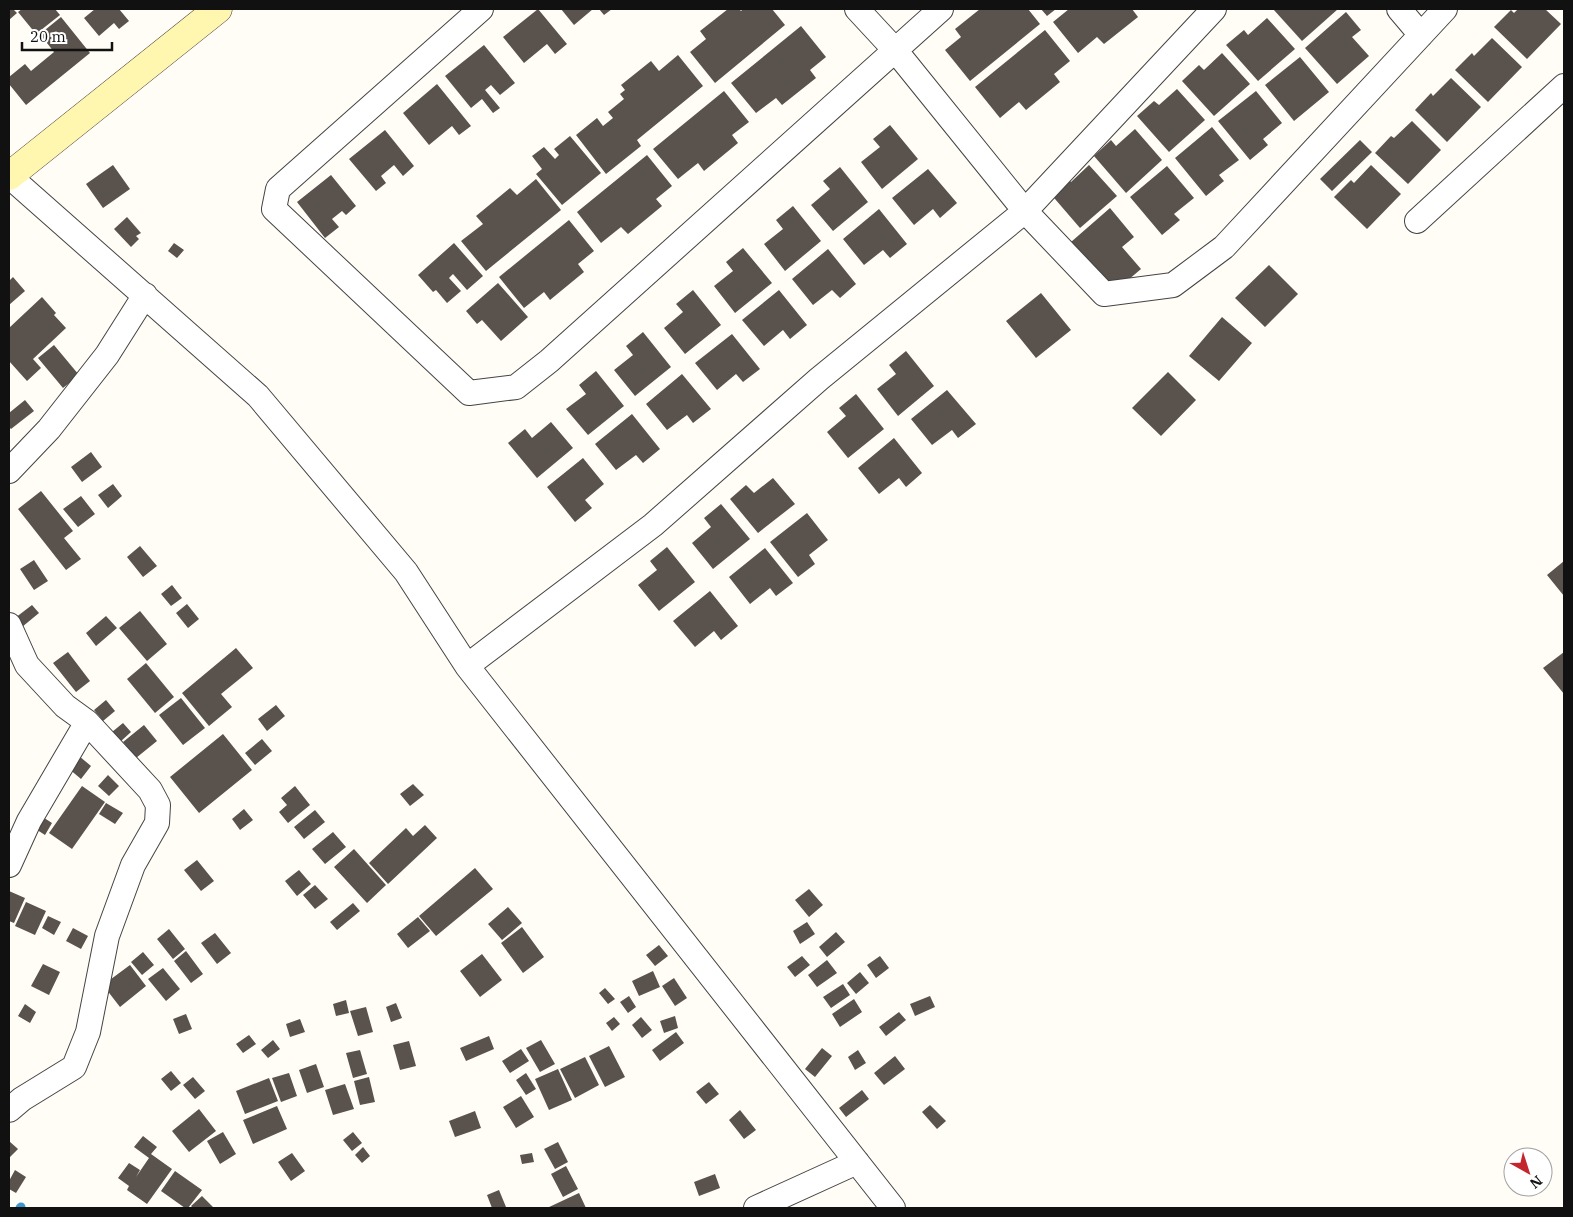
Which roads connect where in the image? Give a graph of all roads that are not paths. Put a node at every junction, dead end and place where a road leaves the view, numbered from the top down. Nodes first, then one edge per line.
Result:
1 (217, 9) edge
2 (481, 9) edge
3 (857, 9) edge
4 (941, 9) edge
5 (1214, 9) edge
6 (1399, 9) edge
7 (1445, 9) edge
8 (1421, 35) junction
9 (896, 50) junction
10 (1564, 86) edge
11 (9, 176) edge
12 (1024, 211) junction
13 (1417, 221) dead end
14 (145, 295) junction
15 (9, 471) edge
16 (9, 626) edge
17 (467, 666) junction
18 (87, 722) junction
19 (9, 865) edge
20 (9, 1110) edge
21 (857, 1162) junction
22 (756, 1208) edge
23 (893, 1208) edge

1 - 11 street
2 - 9 street
3 - 9 street
4 - 9 street
5 - 12 street
6 - 8 street
7 - 8 street
8 - 12 street
9 - 12 street
10 - 13 street
11 - 14 street
12 - 17 street
14 - 15 street
14 - 17 street
16 - 18 street
17 - 21 street
18 - 19 street
18 - 20 street
21 - 22 street
21 - 23 street

